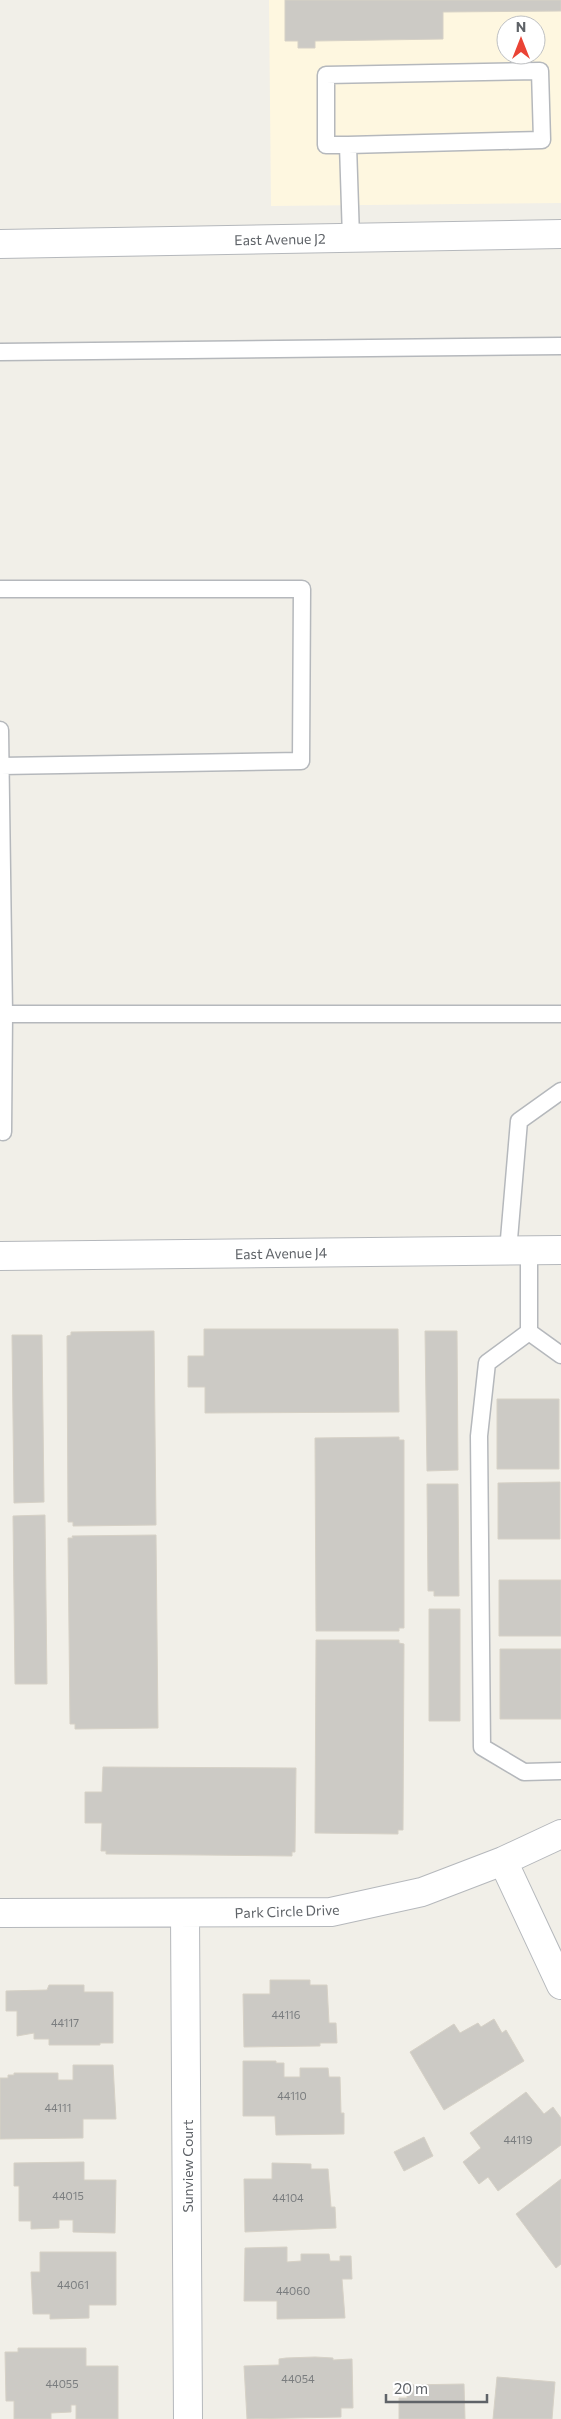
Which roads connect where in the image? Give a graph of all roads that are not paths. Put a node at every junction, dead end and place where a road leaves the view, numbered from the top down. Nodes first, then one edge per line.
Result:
1 (348, 145) junction
2 (561, 234) edge
3 (351, 238) junction
4 (0, 244) edge
5 (561, 346) edge
6 (0, 352) edge
7 (0, 589) edge
8 (0, 730) edge
9 (1, 766) edge
10 (4, 1014) junction
11 (561, 1014) edge
12 (561, 1092) edge
13 (3, 1132) dead end
14 (518, 1250) junction
15 (561, 1250) edge
16 (0, 1256) edge
17 (529, 1332) junction
18 (561, 1355) edge
19 (561, 1771) edge
20 (561, 1834) edge
21 (504, 1861) junction
22 (0, 1913) edge
23 (185, 1914) junction
24 (561, 1985) edge
25 (188, 2419) edge

1 - 1 lane
1 - 3 lane
2 - 3 street, East Avenue J2
3 - 4 street, East Avenue J2
5 - 6 lane
7 - 9 lane
8 - 9 lane
9 - 10 lane
10 - 11 lane
10 - 13 lane
12 - 14 lane
14 - 15 street, East Avenue J4
14 - 16 street, East Avenue J4
14 - 17 lane
17 - 18 lane
17 - 19 lane
20 - 21 street, Park Circle Drive
21 - 23 street, Park Circle Drive
21 - 24 street
22 - 23 street, Park Circle Drive
23 - 25 street, Sunview Court

